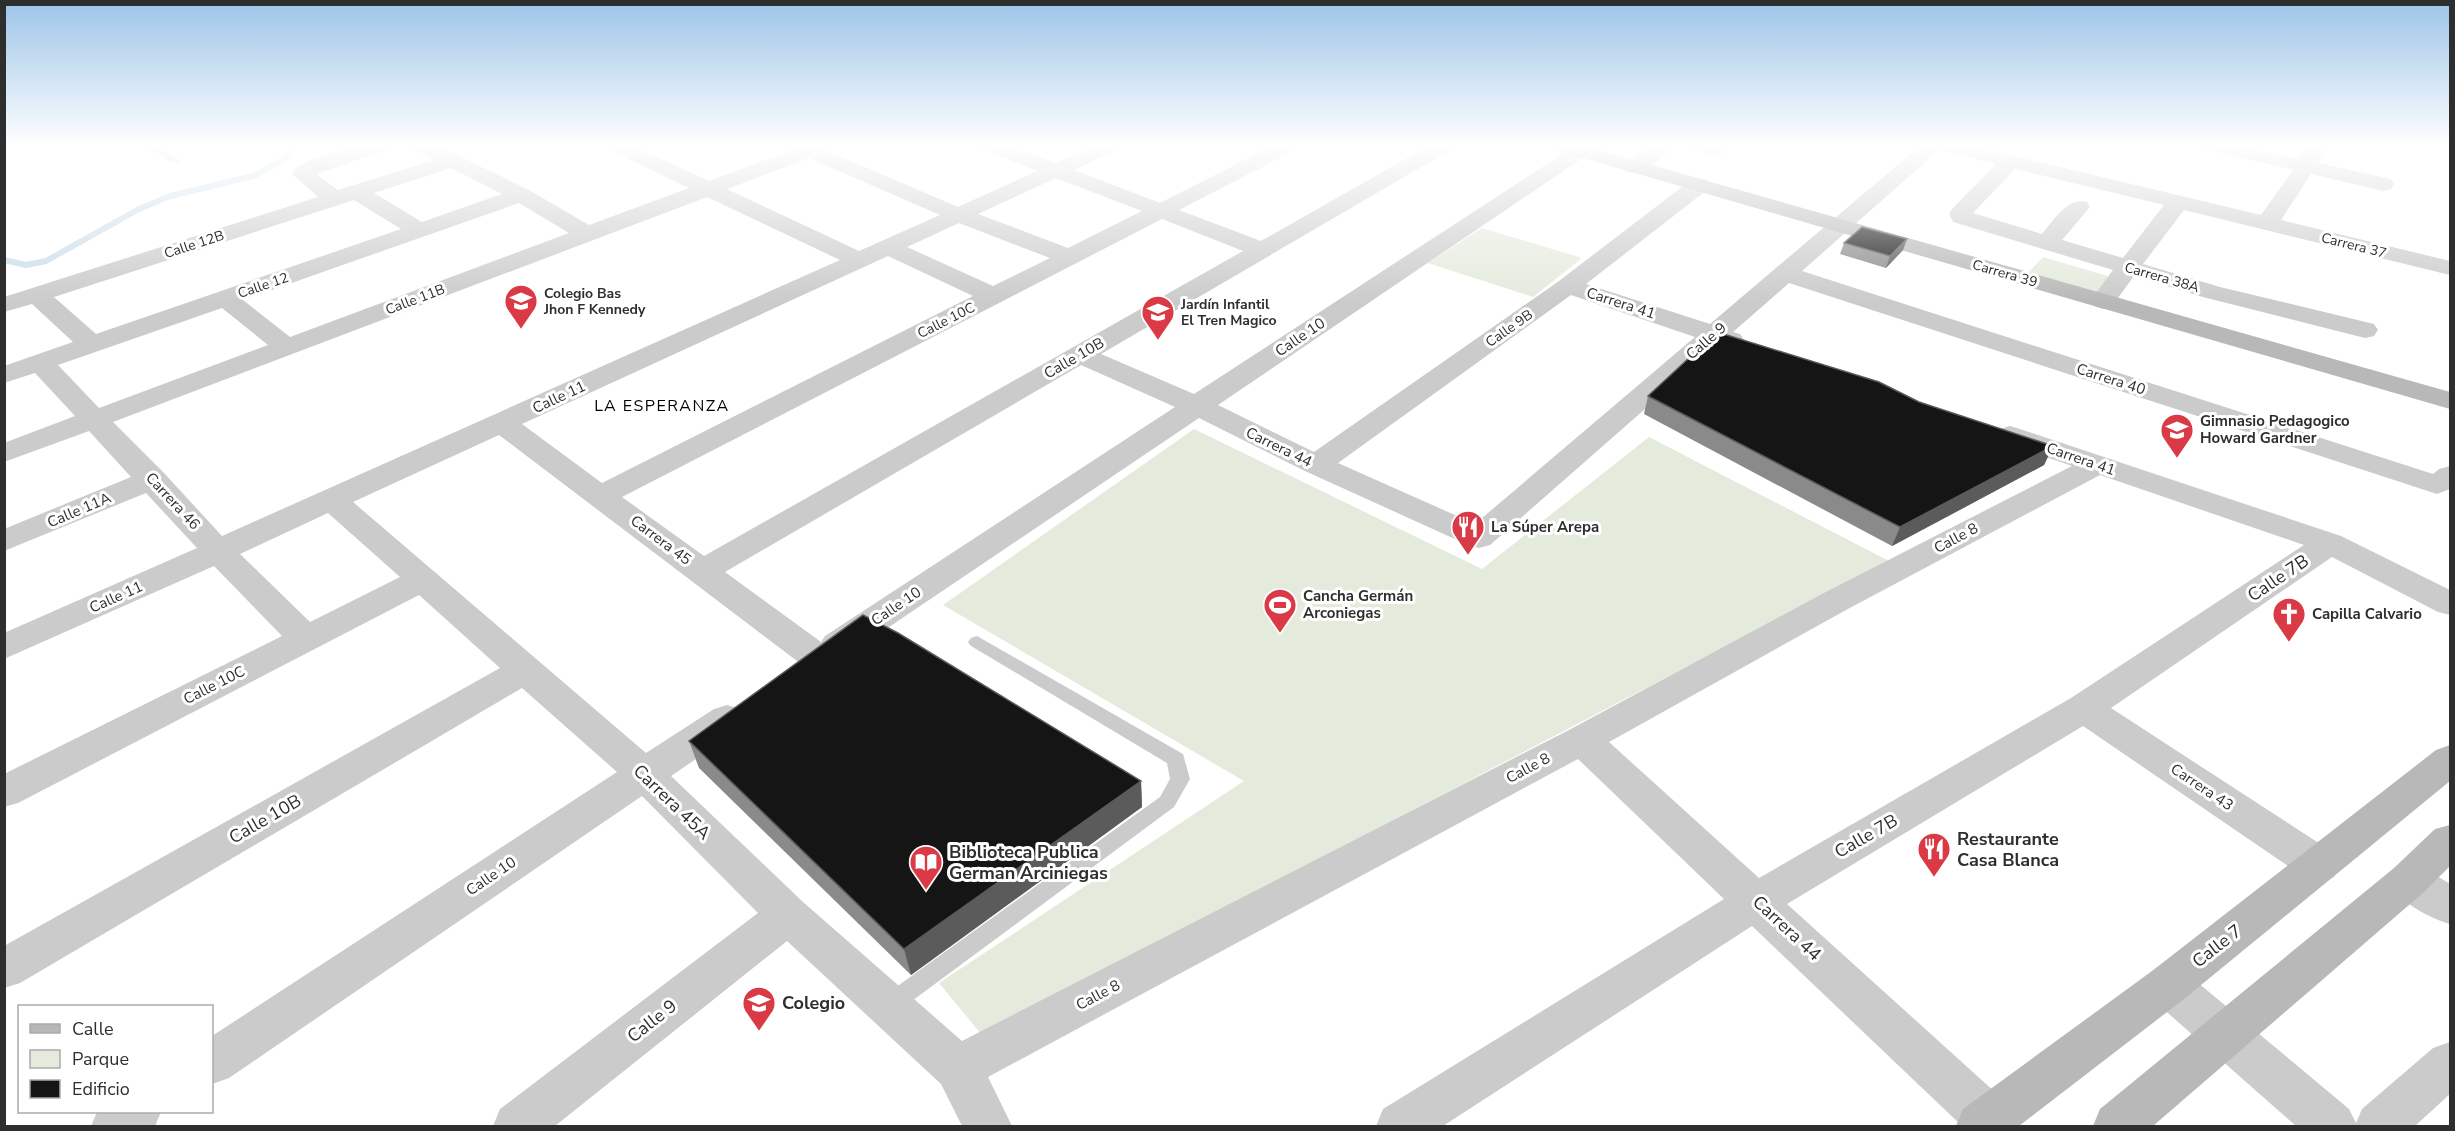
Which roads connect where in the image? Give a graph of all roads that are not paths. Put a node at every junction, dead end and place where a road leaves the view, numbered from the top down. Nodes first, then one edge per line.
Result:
1 (339, 198) edge
2 (366, 198) edge
3 (513, 198) edge
4 (526, 198) edge
5 (685, 198) edge
6 (727, 198) edge
7 (923, 198) edge
8 (997, 198) edge
9 (1124, 198) edge
10 (1187, 198) edge
11 (1354, 198) edge
12 (1498, 198) edge
13 (1682, 198) edge
14 (1744, 198) edge
15 (1871, 198) edge
16 (1976, 198) edge
17 (2163, 198) edge
18 (2284, 198) edge
19 (335, 199) joint
20 (2180, 202) junction
21 (2079, 207) dead end
22 (1159, 212) junction
23 (959, 215) junction
24 (2266, 224) junction
25 (1839, 225) junction
26 (419, 230) junction
27 (587, 234) junction
28 (2046, 243) junction
29 (888, 247) junction
30 (1263, 250) junction
31 (1069, 257) junction
32 (858, 260) junction
33 (2126, 268) junction
34 (2451, 268) edge
35 (1784, 273) junction
36 (1568, 286) junction
37 (37, 295) junction
38 (993, 296) junction
39 (225, 298) junction
40 (2103, 301) junction
41 (4, 305) edge
42 (2365, 330) dead end
43 (1714, 334) junction
44 (92, 345) junction
45 (287, 347) junction
46 (1759, 349) edge
47 (1080, 355) junction
48 (41, 363) junction
49 (4, 375) edge
50 (2451, 401) edge
51 (1197, 406) junction
52 (95, 419) junction
53 (502, 423) junction
54 (1984, 426) edge
55 (4, 453) edge
56 (1316, 465) junction
57 (2097, 465) junction
58 (153, 480) junction
59 (2444, 480) edge
60 (602, 495) junction
61 (332, 500) junction
62 (1479, 538) joint
63 (4, 541) edge
64 (2330, 543) junction
65 (218, 551) junction
66 (703, 571) junction
67 (424, 579) junction
68 (2451, 604) edge
69 (306, 639) junction
70 (976, 642) dead end
71 (4, 647) edge
72 (818, 658) junction
73 (526, 669) junction
74 (789, 677) edge
75 (750, 703) edge
76 (2084, 708) junction
77 (1582, 740) junction
78 (2451, 760) edge
79 (644, 774) junction
80 (4, 792) edge
81 (2451, 841) edge
82 (2319, 866) junction
83 (2409, 880) junction
84 (1757, 900) junction
85 (2451, 906) edge
86 (788, 915) junction
87 (4, 969) edge
88 (2168, 985) junction
89 (889, 1005) junction
90 (2226, 1035) junction
91 (213, 1061) edge
92 (2451, 1064) edge
93 (958, 1068) junction
94 (135, 1113) edge
95 (1984, 1123) edge
96 (115, 1126) edge
97 (517, 1126) edge
98 (988, 1126) edge
99 (1400, 1126) edge
100 (2117, 1126) edge
101 (2332, 1126) edge
102 (2379, 1126) edge

1 - 19 street, Calle 12B
2 - 26 street
3 - 26 street, Calle 12
4 - 27 street
5 - 27 street, Calle 11B
6 - 32 street
7 - 23 street
8 - 23 street, Calle 11
9 - 22 street
10 - 22 street, Calle 10C
11 - 30 street, Calle 10B
12 - 51 street, Calle 10
13 - 36 street, Calle 9B
14 - 25 street, Carrera 39
15 - 25 street, Calle 9
16 - 28 street, Carrera 38A
17 - 20 street, Carrera 37
18 - 24 street
19 - 37 street, Calle 12B
20 - 24 street, Carrera 37
20 - 33 street
21 - 28 street
22 - 30 street
22 - 31 street, Calle 10C
23 - 29 street, Calle 11
23 - 31 street
24 - 34 street, Carrera 37
25 - 35 street, Calle 9
25 - 40 street, Carrera 39
26 - 39 street, Calle 12
27 - 45 street, Calle 11B
28 - 33 street, Carrera 38A
29 - 32 street, Calle 11
29 - 38 street
30 - 47 street, Calle 10B
31 - 38 street, Calle 10C
32 - 53 street, Calle 11
33 - 40 street
33 - 42 street, Carrera 38A
35 - 43 street, Calle 9
35 - 59 street, Carrera 40
36 - 43 street, Carrera 41
36 - 56 street, Calle 9B
37 - 41 street, Calle 12B
37 - 44 street
38 - 60 street, Calle 10C
39 - 44 street, Calle 12
39 - 45 street
40 - 50 street, Carrera 39
43 - 46 street, Carrera 41
43 - 62 street, Calle 9
44 - 48 street, Calle 12
45 - 52 street, Calle 11B
47 - 51 street, Carrera 44
47 - 66 street, Calle 10B
48 - 49 street, Calle 12
48 - 52 street, Carrera 46
51 - 56 street, Carrera 44
51 - 72 street, Calle 10
52 - 55 street, Calle 11B
52 - 58 street, Carrera 46
53 - 60 street, Carrera 45
53 - 61 street, Calle 11
54 - 57 street, Carrera 41
56 - 62 street, Carrera 44
57 - 64 street, Carrera 41
57 - 77 street, Calle 8
58 - 63 street, Calle 11A
58 - 65 street, Carrera 46
60 - 66 street, Carrera 45
61 - 65 street, Calle 11
61 - 67 street, Carrera 45A
64 - 68 street, Carrera 41
64 - 76 street, Calle 7B
65 - 69 street, Carrera 46
65 - 71 street, Calle 11
66 - 72 street, Carrera 45
67 - 69 street, Calle 10C
67 - 73 street, Carrera 45A
69 - 80 street, Calle 10C
70 - 89 lane
72 - 74 street, Calle 10
73 - 79 street, Carrera 45A
73 - 87 street, Calle 10B
75 - 79 street, Calle 10
76 - 82 street, Carrera 43
76 - 84 street, Calle 7B
77 - 84 street, Carrera 44
77 - 93 street, Calle 8
78 - 82 street, Calle 7
79 - 86 street, Carrera 45A
79 - 91 street, Calle 10
81 - 83 street
82 - 88 street, Calle 7
83 - 85 street
83 - 90 street
84 - 95 street, Carrera 44
84 - 99 street, Calle 7B
86 - 89 street, Carrera 45A
86 - 97 street, Calle 9
88 - 90 street
88 - 95 street, Calle 7
89 - 93 street, Carrera 45A
90 - 100 street
90 - 101 street
92 - 102 street
93 - 98 street, Carrera 45A
94 - 96 street

